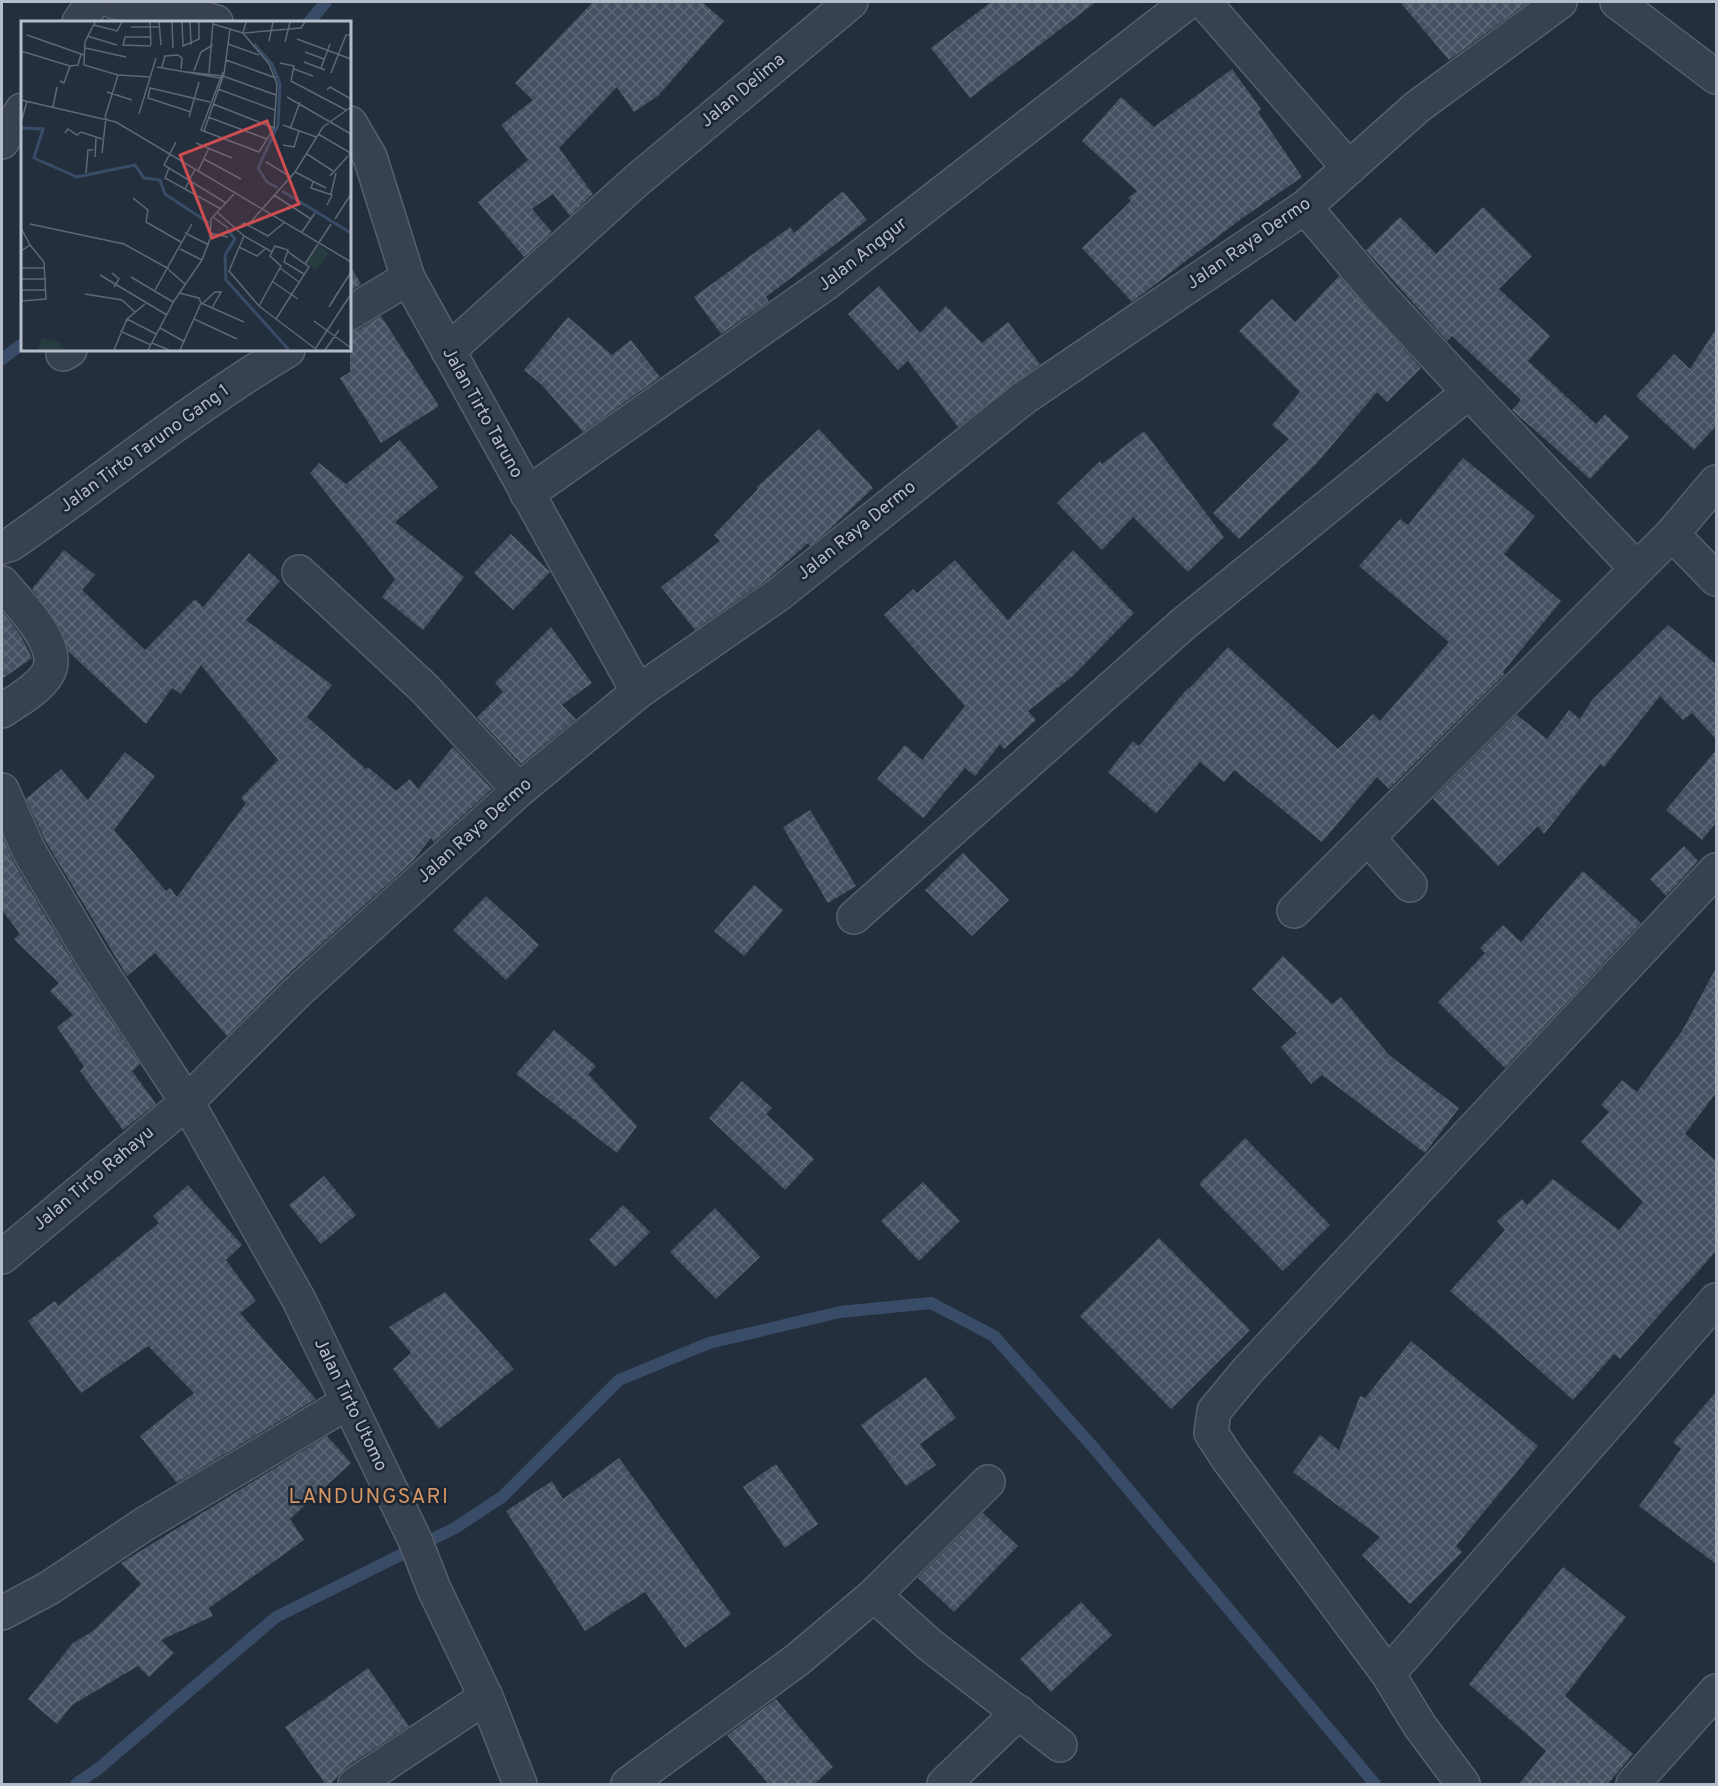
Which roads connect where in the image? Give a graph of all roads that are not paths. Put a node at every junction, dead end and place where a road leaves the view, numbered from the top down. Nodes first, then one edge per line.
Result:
1 (93, 2) edge
2 (114, 2) edge
3 (851, 2) edge
4 (1188, 2) edge
5 (1204, 2) edge
6 (1560, 2) edge
7 (1617, 2) edge
8 (80, 21) edge
9 (213, 21) edge
10 (1716, 77) edge
11 (21, 112) edge
12 (351, 127) edge
13 (2, 142) edge
14 (360, 163) edge
15 (1349, 168) junction
16 (1305, 207) junction
17 (408, 278) junction
18 (351, 312) edge
19 (286, 351) edge
20 (448, 351) junction
21 (1469, 392) junction
22 (1716, 482) edge
23 (526, 494) junction
24 (1672, 534) junction
25 (2, 547) edge
26 (1636, 568) junction
27 (299, 572) dead end
28 (1716, 579) edge
29 (2, 582) edge
30 (638, 692) junction
31 (2, 711) edge
32 (2, 790) edge
33 (519, 790) junction
34 (1368, 838) junction
35 (1716, 870) edge
36 (1410, 885) dead end
37 (1294, 911) dead end
38 (854, 917) dead end
39 (188, 1102) junction
40 (2, 1257) edge
41 (1716, 1300) edge
42 (348, 1402) junction
43 (988, 1482) dead end
44 (874, 1595) junction
45 (2, 1613) edge
46 (1388, 1674) junction
47 (1716, 1692) edge
48 (486, 1697) junction
49 (1019, 1712) junction
50 (1060, 1745) dead end
51 (355, 1785) edge
52 (520, 1785) edge
53 (628, 1785) edge
54 (944, 1785) edge
55 (1463, 1785) edge
56 (1633, 1785) edge

1 - 8 street
2 - 9 street
3 - 20 street, Jalan Delima
4 - 23 street, Jalan Anggur
5 - 15 street
6 - 15 street, Jalan Raya Dermo
7 - 10 street
11 - 13 street
12 - 14 street, Jalan Tirto Taruno
14 - 17 street, Jalan Tirto Taruno
15 - 16 street, Jalan Raya Dermo
16 - 21 street
16 - 30 street, Jalan Raya Dermo
17 - 18 street
17 - 20 street, Jalan Tirto Taruno
19 - 25 street, Jalan Tirto Taruno Gang 1
20 - 23 street, Jalan Tirto Taruno
21 - 26 street
21 - 38 street
22 - 24 street
23 - 30 street, Jalan Tirto Taruno
24 - 26 street
24 - 28 street
26 - 34 street
27 - 33 street
29 - 31 street
30 - 33 street, Jalan Raya Dermo
32 - 39 street, Jalan Tirto Utomo
33 - 39 street, Jalan Raya Dermo
34 - 36 street
34 - 37 street
35 - 46 street
39 - 40 street, Jalan Tirto Rahayu
39 - 42 street, Jalan Tirto Utomo
41 - 46 street
42 - 45 street
42 - 48 street, Jalan Tirto Utomo
43 - 44 street
44 - 49 street
44 - 53 street
46 - 55 street
47 - 56 street
48 - 51 street
48 - 52 street, Jalan Tirto Utomo
49 - 50 street
49 - 54 street

